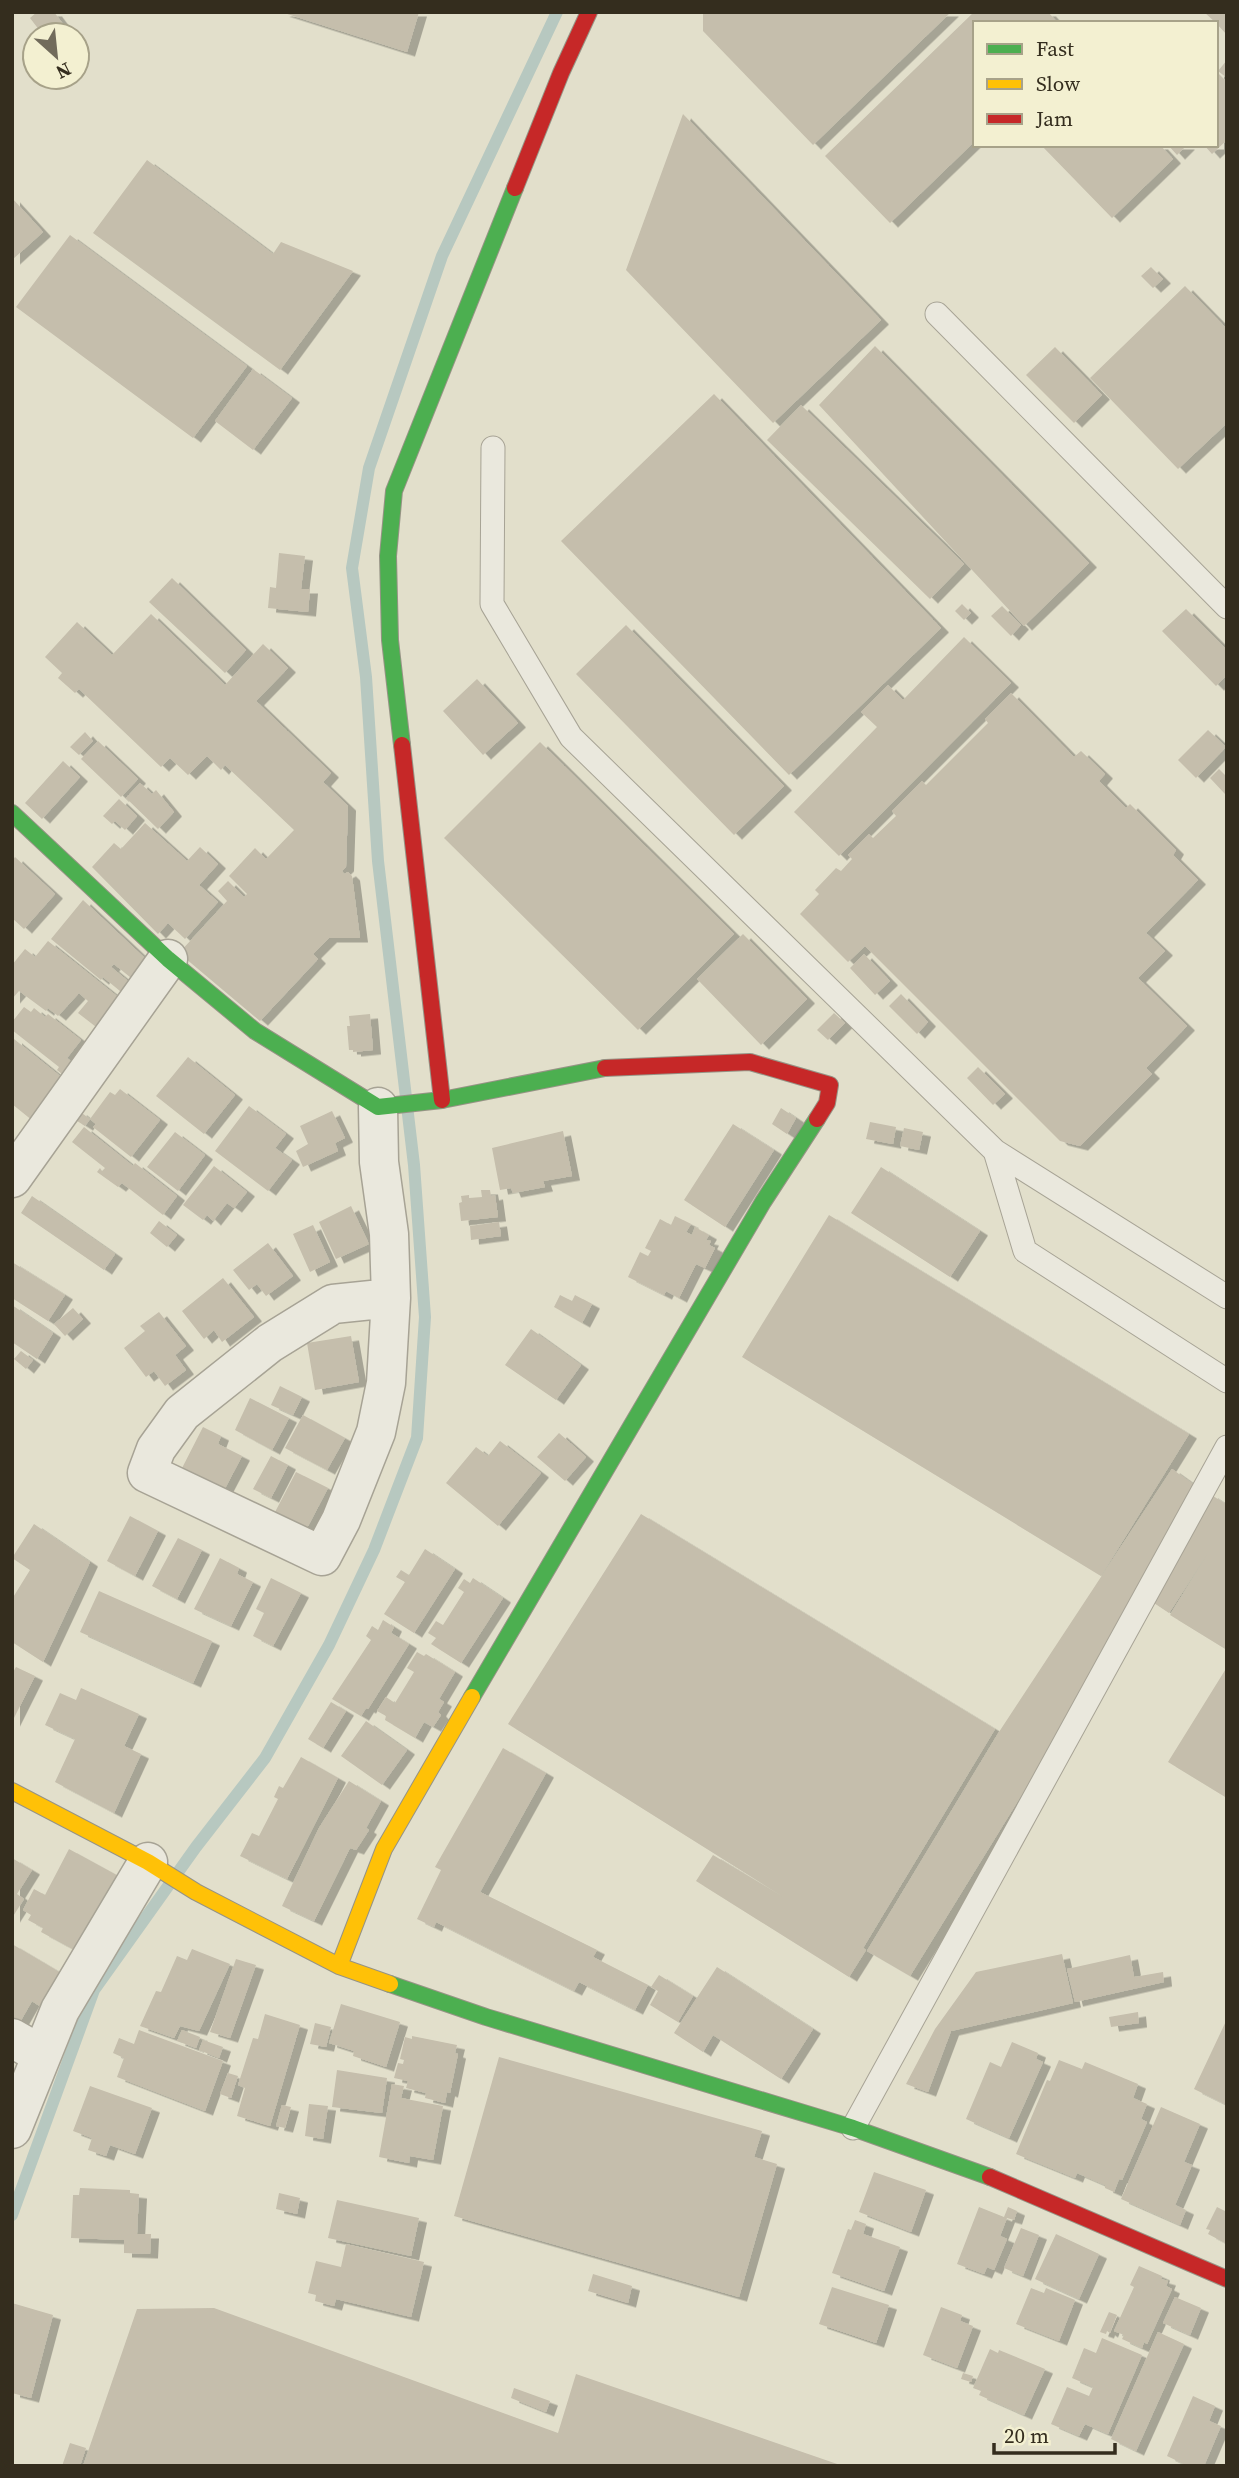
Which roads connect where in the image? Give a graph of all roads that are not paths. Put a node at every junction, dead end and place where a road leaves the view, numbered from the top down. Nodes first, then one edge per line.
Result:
1 (589, 12) edge
2 (937, 314) dead end
3 (493, 448) dead end
4 (1227, 607) edge
5 (12, 813) edge
6 (168, 959) junction
7 (442, 1100) junction
8 (378, 1107) junction
9 (995, 1150) junction
10 (12, 1178) edge
11 (1227, 1297) edge
12 (391, 1298) junction
13 (1227, 1381) edge
14 (1227, 1447) edge
15 (12, 1791) edge
16 (154, 1866) junction
17 (339, 1966) junction
18 (26, 2046) edge
19 (853, 2128) junction
20 (12, 2129) edge
21 (1227, 2279) edge

1 - 7 street
2 - 4 lane
3 - 9 lane
5 - 6 street
6 - 8 street
6 - 10 street
7 - 8 street
7 - 17 street
8 - 12 street
9 - 11 lane
9 - 13 lane
12 - 12 street
14 - 19 lane
15 - 16 street
16 - 17 street
16 - 18 street
17 - 19 street
18 - 20 street
19 - 21 street

